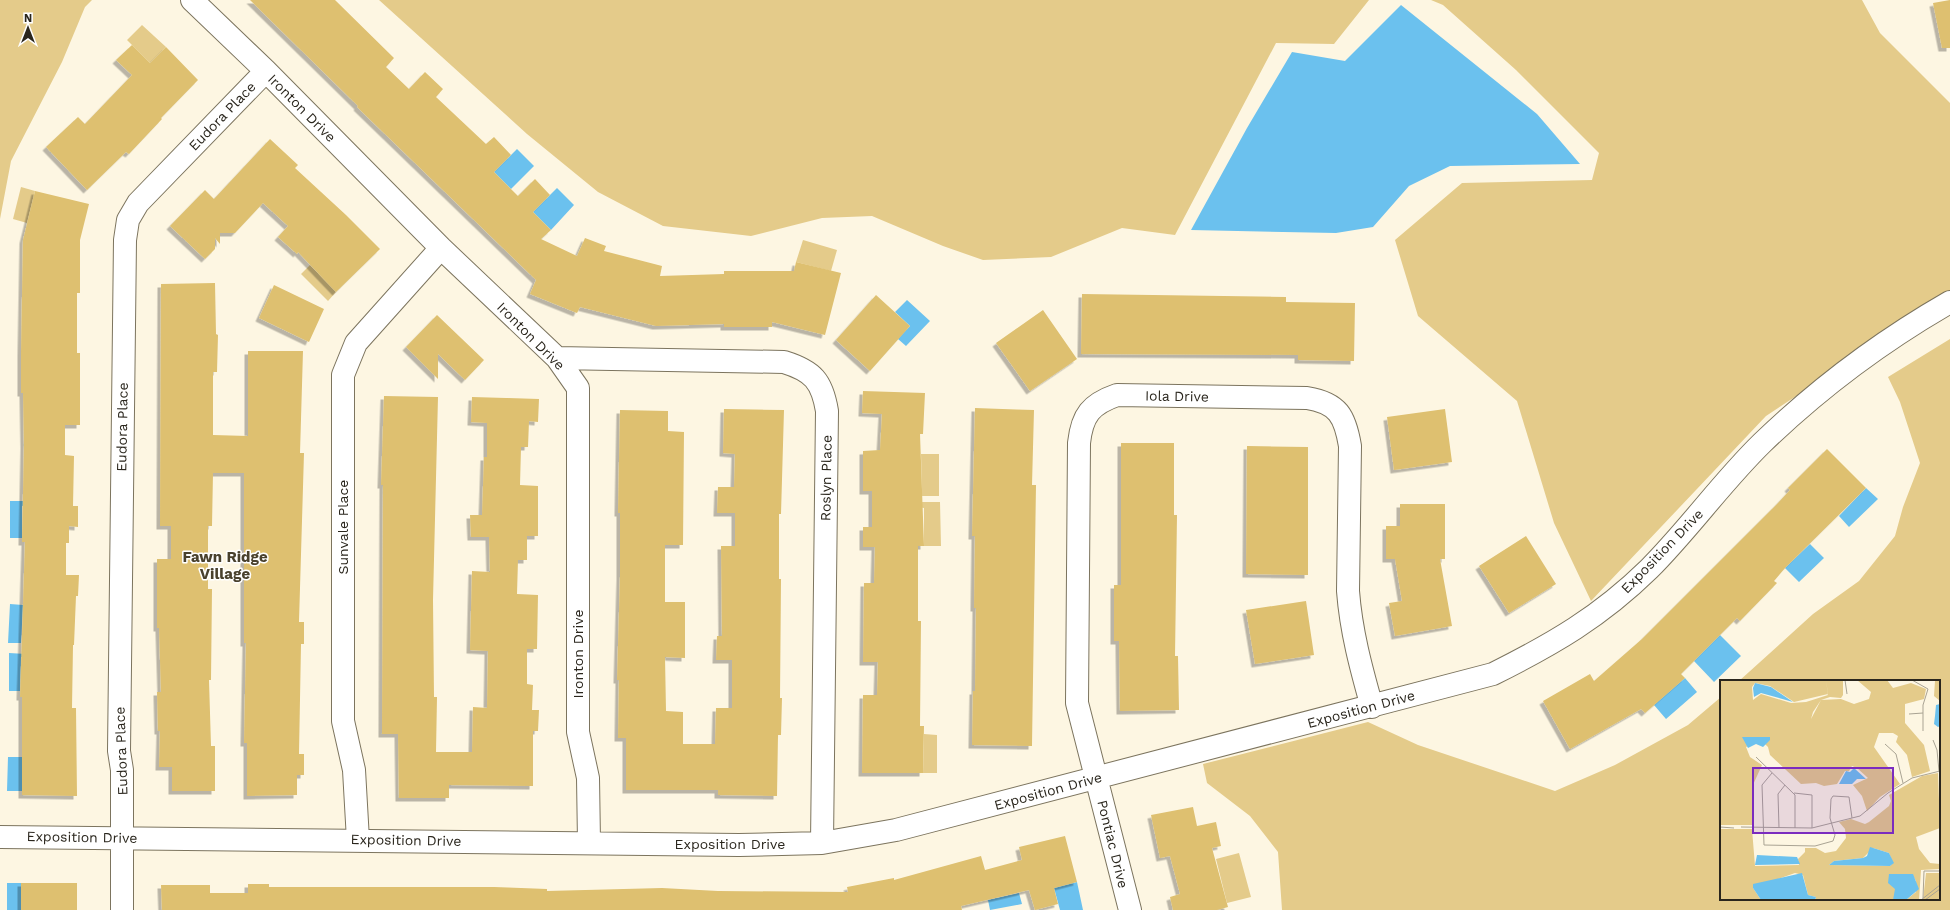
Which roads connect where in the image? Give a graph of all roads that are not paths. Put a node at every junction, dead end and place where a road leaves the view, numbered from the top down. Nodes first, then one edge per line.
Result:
1 (192, 0) edge
2 (266, 71) junction
3 (441, 248) junction
4 (1950, 302) edge
5 (557, 358) junction
6 (1372, 707) junction
7 (1096, 778) junction
8 (0, 836) edge
9 (122, 838) junction
10 (358, 840) junction
11 (589, 842) junction
12 (822, 843) junction
13 (122, 910) edge
14 (1130, 910) edge

1 - 2 street, Ironton Drive
2 - 3 street, Ironton Drive
2 - 9 street, Eudora Place
3 - 5 street, Ironton Drive
3 - 10 street, Sunvale Place
4 - 6 street, Exposition Drive
5 - 11 street, Ironton Drive
5 - 12 street, Roslyn Place
6 - 7 street, Exposition Drive
6 - 7 street, Iola Drive
7 - 12 street, Exposition Drive
7 - 14 street, Pontiac Drive
8 - 9 street, Exposition Drive
9 - 10 street, Exposition Drive
9 - 13 street
10 - 11 street, Exposition Drive
11 - 12 street, Exposition Drive

